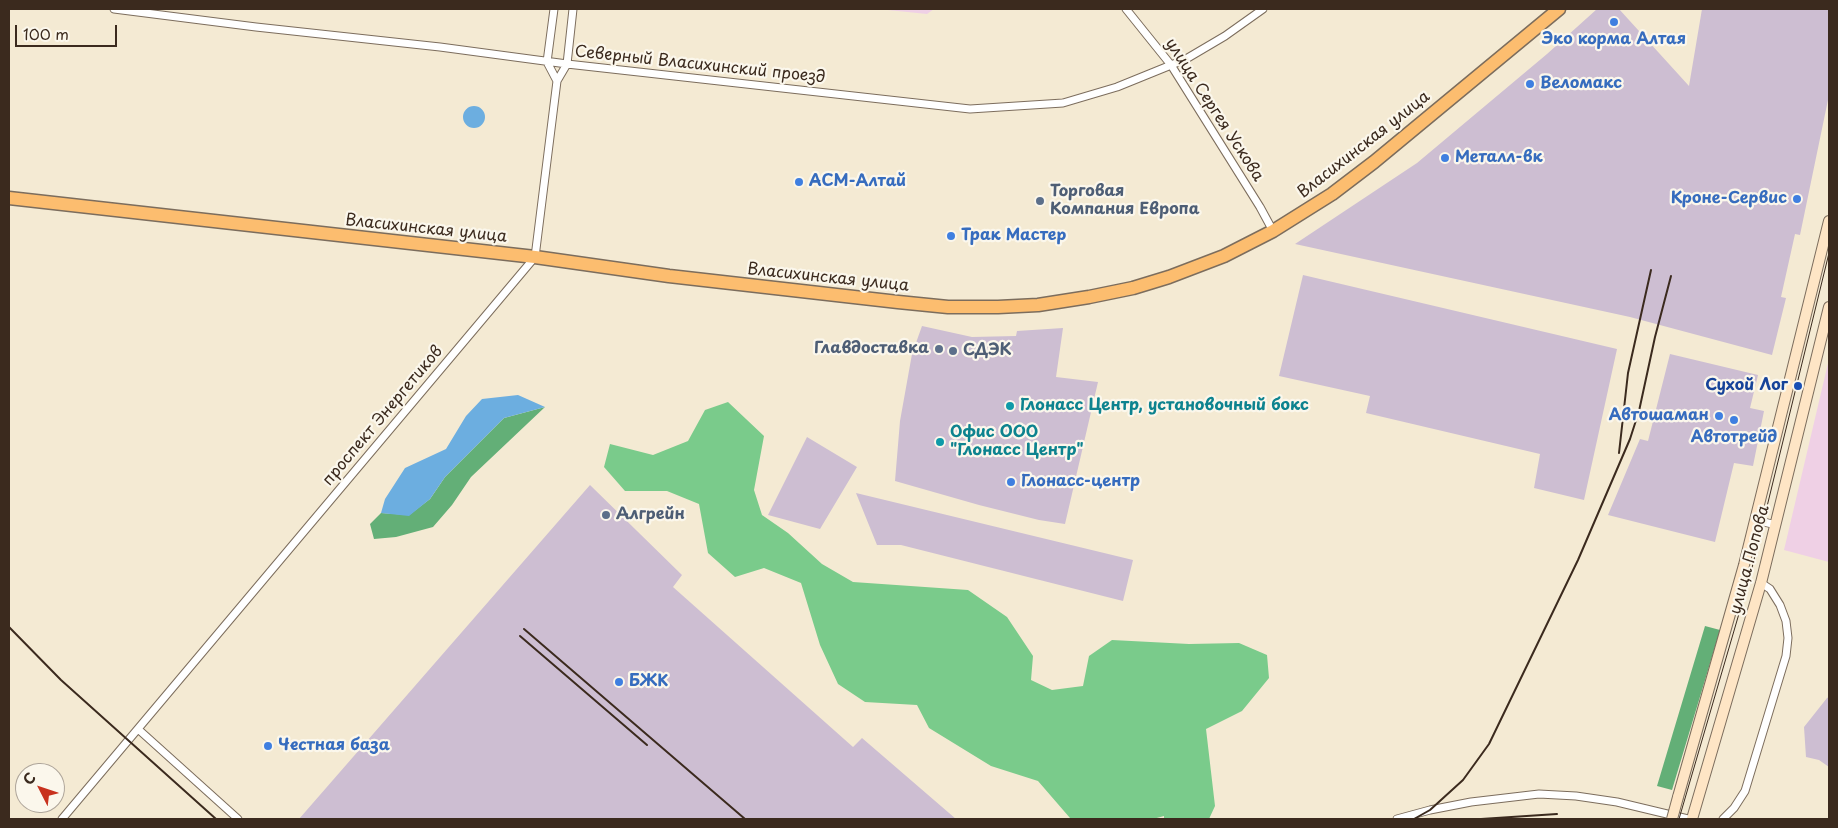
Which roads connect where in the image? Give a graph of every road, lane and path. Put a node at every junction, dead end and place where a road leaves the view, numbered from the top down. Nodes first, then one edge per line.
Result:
1 (114, 9) edge
2 (554, 9) edge
3 (573, 9) edge
4 (1126, 9) edge
5 (1263, 9) edge
6 (1559, 9) edge
7 (547, 62) junction
8 (567, 64) junction
9 (1170, 65) junction
10 (557, 81) junction
11 (9, 198) edge
12 (1829, 221) edge
13 (1273, 231) junction
14 (535, 258) junction
15 (1829, 307) edge
16 (1756, 520) junction
17 (1776, 525) junction
18 (1761, 584) junction
19 (138, 729) junction
20 (62, 819) edge
21 (238, 819) edge
22 (1397, 819) edge
23 (1672, 819) edge
24 (1688, 819) edge
25 (1692, 819) edge
26 (1723, 819) edge

1 - 7 street, Северный Власихинский проезд
2 - 7 street
3 - 8 street
4 - 9 street, улица Сергея Ускова
5 - 9 street, Северный Власихинский проезд
6 - 13 highway, Власихинская улица
7 - 8 street, Северный Власихинский проезд
7 - 10 street
8 - 9 street, Северный Власихинский проезд
8 - 10 street
9 - 13 street, улица Сергея Ускова
10 - 14 street
11 - 14 highway, Власихинская улица
12 - 16 main road
13 - 14 highway, Власихинская улица
14 - 19 street, проспект Энергетиков
15 - 17 main road, улица Попова
16 - 17 street
16 - 23 main road, bridge
17 - 18 main road, улица Попова
18 - 25 main road, улица Попова
18 - 26 street
19 - 20 street, проспект Энергетиков
19 - 21 street
22 - 24 street

